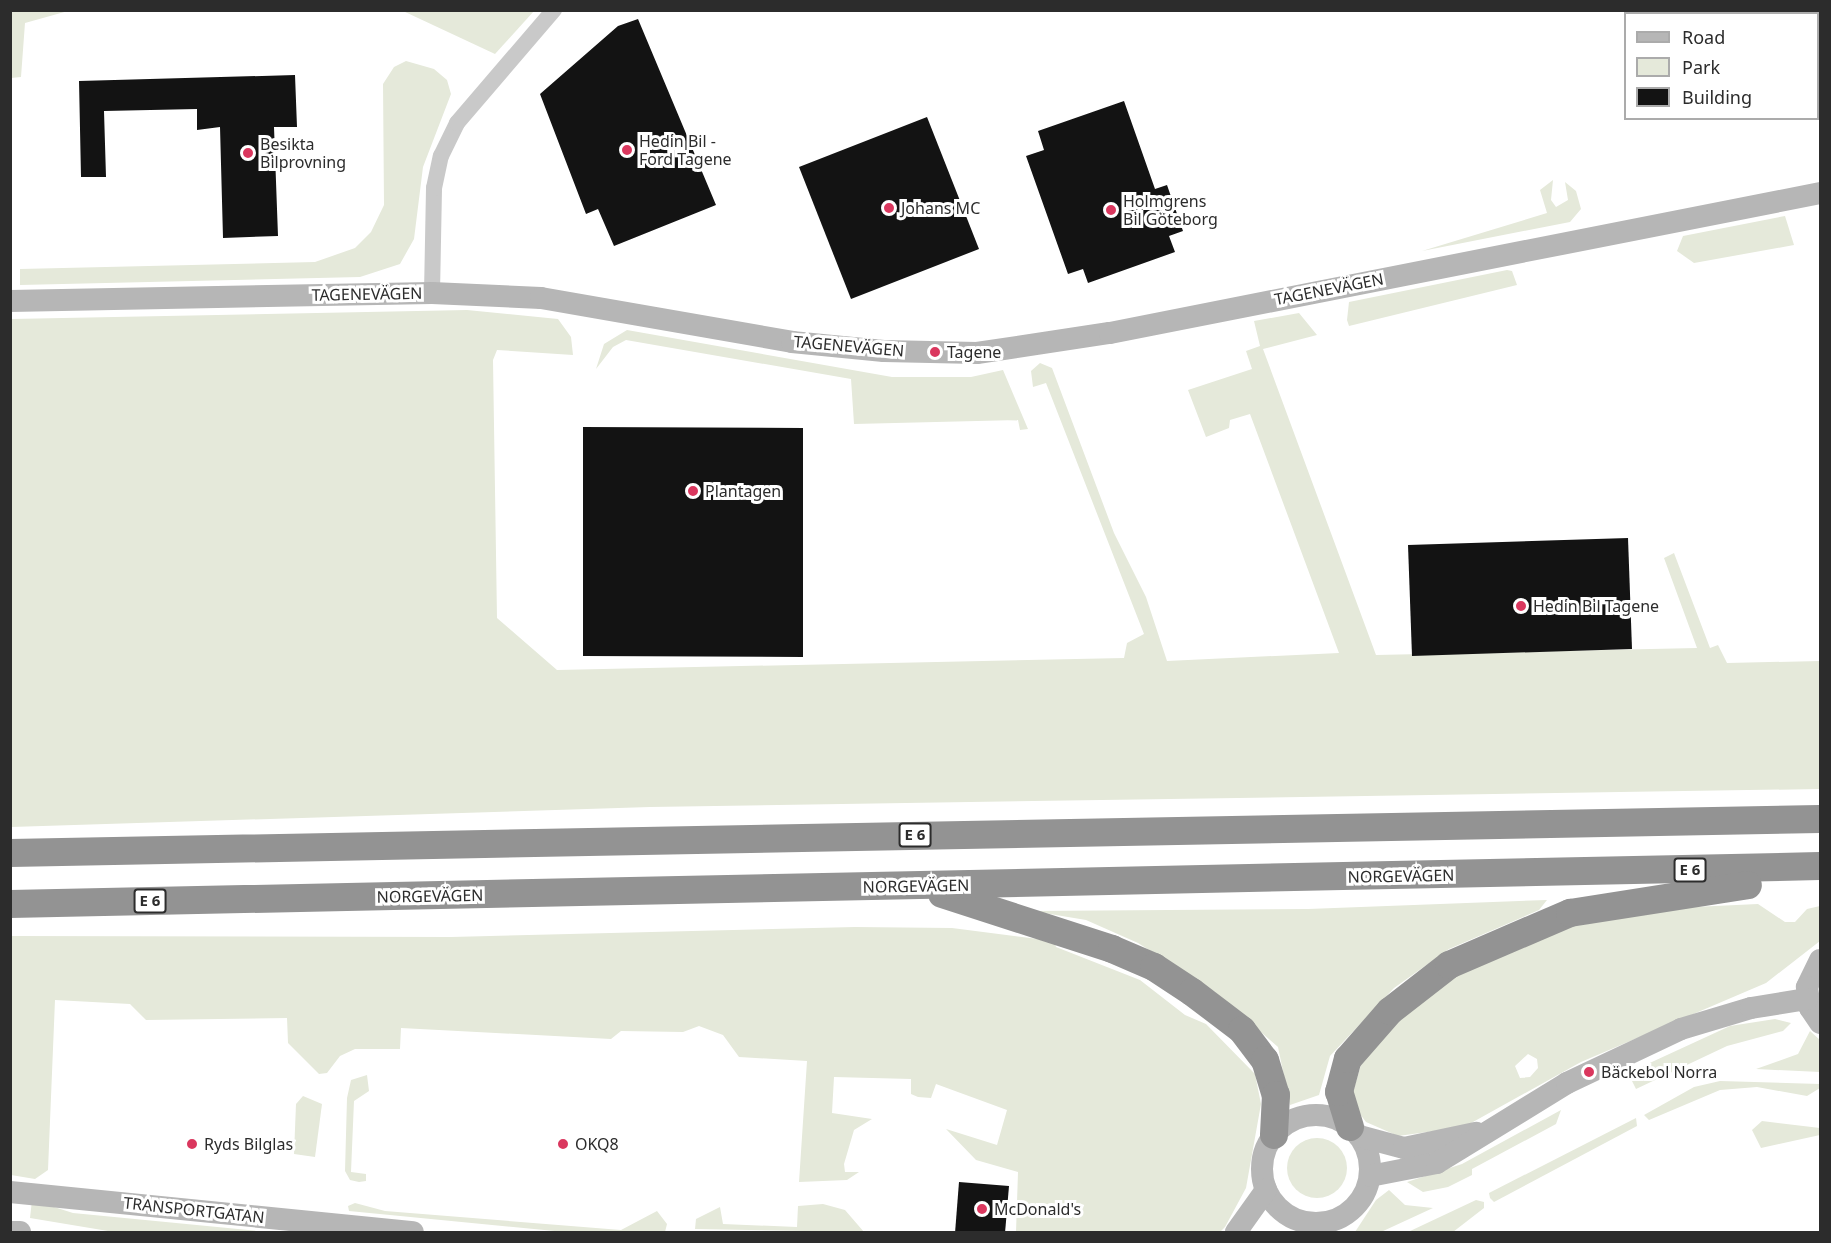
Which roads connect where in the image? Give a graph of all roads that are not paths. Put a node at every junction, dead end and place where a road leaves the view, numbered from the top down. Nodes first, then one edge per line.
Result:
1 (554, 10) edge
2 (1821, 193) edge
3 (432, 293) junction
4 (10, 301) edge
5 (1821, 819) edge
6 (10, 853) edge
7 (1821, 866) edge
8 (1821, 876) edge
9 (916, 886) junction
10 (10, 904) edge
11 (1821, 960) edge
12 (1807, 999) junction
13 (1821, 1023) edge
14 (1498, 1126) junction
15 (1354, 1132) junction
16 (1274, 1135) junction
17 (1370, 1176) junction
18 (1266, 1190) junction
19 (10, 1192) edge
20 (1286, 1226) edge
21 (10, 1232) edge
22 (20, 1233) edge
23 (413, 1233) edge
24 (1236, 1233) edge

1 - 3 street
2 - 3 street, TAGENEVÄGEN
3 - 4 street, TAGENEVÄGEN
5 - 6 highway, E 6
7 - 9 highway, NORGEVÄGEN / E 6
8 - 15 highway
9 - 10 highway, NORGEVÄGEN / E 6
9 - 16 highway
11 - 12 street
12 - 13 street
12 - 14 street
14 - 15 street
14 - 17 street
15 - 16 street
15 - 17 street
16 - 18 street
17 - 20 street
18 - 20 street
18 - 24 street
19 - 23 street, TRANSPORTGATAN
21 - 22 street

